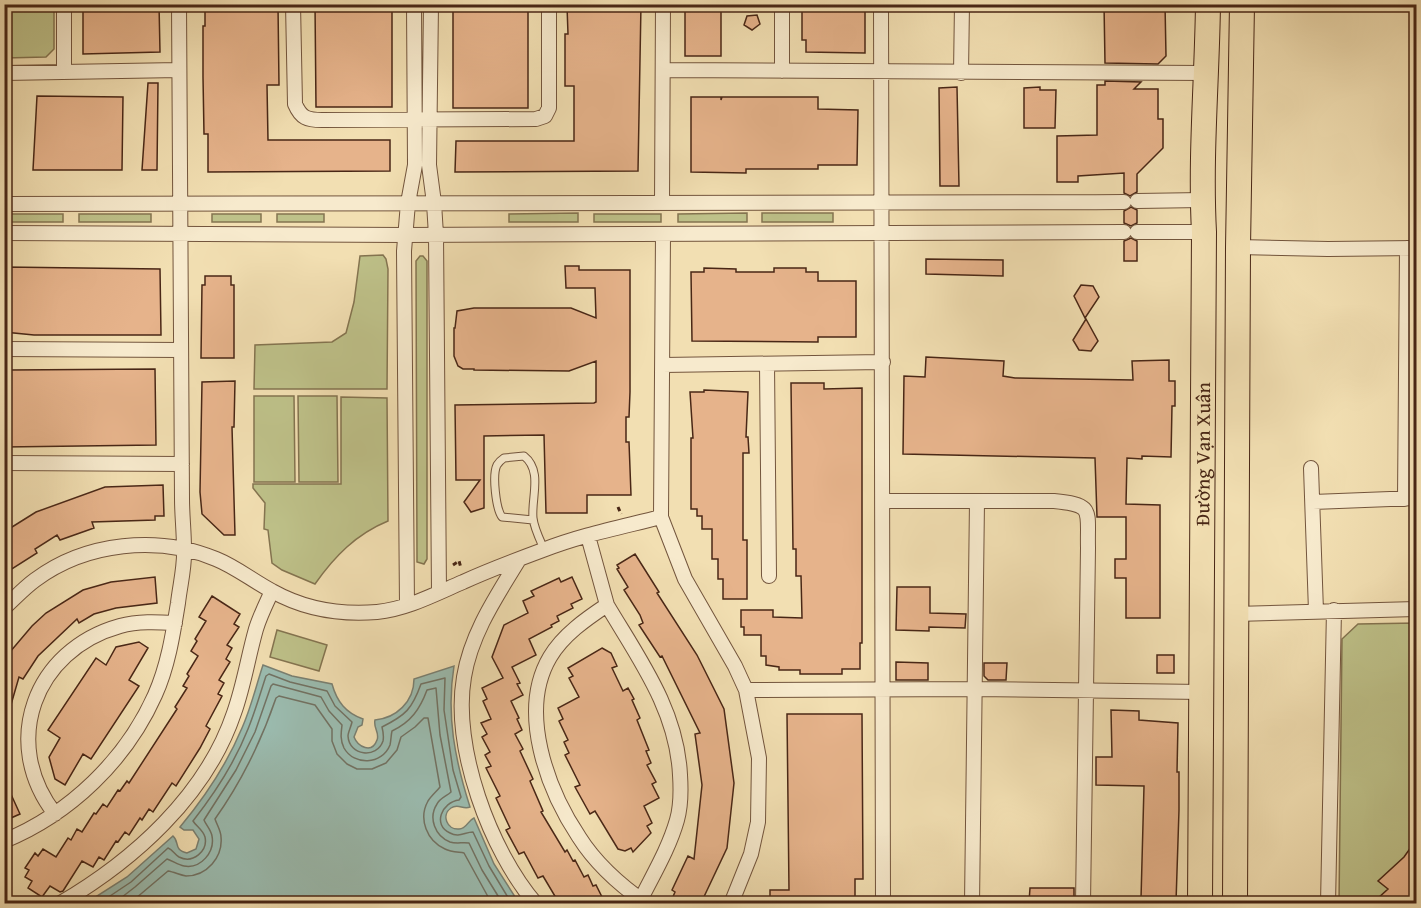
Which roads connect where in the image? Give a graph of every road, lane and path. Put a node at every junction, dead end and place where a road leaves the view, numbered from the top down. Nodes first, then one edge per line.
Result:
1 (64, 4) edge
2 (179, 4) edge
3 (293, 4) edge
4 (414, 4) edge
5 (431, 4) edge
6 (549, 4) edge
7 (663, 4) edge
8 (782, 4) edge
9 (881, 4) edge
10 (962, 4) edge
11 (1208, 4) edge
12 (1242, 4) edge
13 (179, 70) junction
14 (664, 70) junction
15 (64, 71) junction
16 (782, 72) junction
17 (881, 72) junction
18 (4, 73) edge
19 (961, 73) junction
20 (1208, 73) junction
21 (414, 120) junction
22 (429, 120) junction
23 (1202, 200) junction
24 (180, 202) junction
25 (408, 203) junction
26 (434, 203) junction
27 (662, 203) junction
28 (882, 203) junction
29 (4, 204) edge
30 (883, 232) junction
31 (1204, 232) junction
32 (4, 233) edge
33 (436, 235) junction
34 (663, 235) junction
35 (182, 236) junction
36 (405, 236) junction
37 (1238, 247) junction
38 (1412, 248) edge
39 (4, 349) edge
40 (181, 350) junction
41 (883, 362) junction
42 (767, 364) junction
43 (663, 365) junction
44 (4, 463) edge
45 (182, 465) junction
46 (1311, 468) dead end
47 (1411, 499) edge
48 (883, 501) junction
49 (977, 501) junction
50 (1313, 502) junction
51 (661, 517) junction
52 (533, 520) junction
53 (588, 536) junction
54 (184, 549) junction
55 (544, 549) junction
56 (518, 561) junction
57 (770, 576) dead end
58 (272, 591) junction
59 (439, 592) junction
60 (607, 604) junction
61 (407, 605) junction
62 (4, 608) edge
63 (1416, 609) edge
64 (1334, 610) junction
65 (1316, 611) junction
66 (1235, 614) junction
67 (175, 623) junction
68 (882, 689) junction
69 (974, 689) junction
70 (746, 690) junction
71 (1086, 690) junction
72 (1202, 692) junction
73 (55, 814) junction
74 (4, 841) edge
75 (10, 866) dead end
76 (4, 869) edge
77 (4, 898) edge
78 (644, 901) edge
79 (7, 903) edge
80 (59, 903) edge
81 (536, 903) edge
82 (731, 903) edge
83 (883, 903) edge
84 (972, 903) edge
85 (1083, 903) edge
86 (1200, 903) edge
87 (1235, 903) edge
88 (1328, 903) edge

1 - 15 street
2 - 13 street
3 - 21 street
4 - 21 street
5 - 22 street
6 - 22 street
7 - 14 street
8 - 16 street
9 - 17 street
10 - 19 street
11 - 20 highway, Đường Vạn Xuân
12 - 37 highway, Đường Vạn Xuân
13 - 15 street
13 - 24 street
14 - 16 street
14 - 27 street
15 - 18 street
16 - 17 street
17 - 19 street
17 - 28 street
19 - 20 street
20 - 23 highway, Đường Vạn Xuân
21 - 22 street
21 - 25 street
22 - 26 street
23 - 28 street
23 - 31 highway, Đường Vạn Xuân
24 - 25 street
24 - 29 street
24 - 35 street
25 - 26 street
25 - 36 street
26 - 27 street
26 - 33 street
27 - 28 street
28 - 30 street
30 - 31 street
30 - 34 street
30 - 41 street
31 - 72 highway, Đường Vạn Xuân
32 - 35 street
33 - 34 street
33 - 36 street
33 - 59 street
34 - 43 street
35 - 36 street
35 - 40 street
36 - 61 street
37 - 38 street
37 - 66 highway, Đường Vạn Xuân
38 - 47 street
39 - 40 street
40 - 45 street
41 - 42 street
41 - 48 street
42 - 43 street
42 - 57 street
43 - 51 street
44 - 45 street
45 - 54 street
46 - 50 street
47 - 50 street
48 - 49 street
48 - 68 street
49 - 69 street
49 - 71 street
50 - 65 street
51 - 53 street
51 - 70 street
52 - 52 lane
52 - 55 lane
53 - 55 street
53 - 60 street
54 - 58 street
54 - 62 street
54 - 67 street
55 - 56 street
56 - 59 street
56 - 81 street
58 - 61 street
58 - 80 street
59 - 61 street
60 - 78 street
60 - 78 street
63 - 64 street
64 - 65 street
64 - 88 street
65 - 66 street
66 - 87 highway, Đường Vạn Xuân
67 - 73 street
67 - 73 street
68 - 69 street
68 - 70 street
68 - 83 street
69 - 71 street
69 - 84 street
70 - 82 street
71 - 72 street
71 - 85 street
72 - 86 highway, Đường Vạn Xuân
73 - 74 street
75 - 76 path
77 - 79 street

